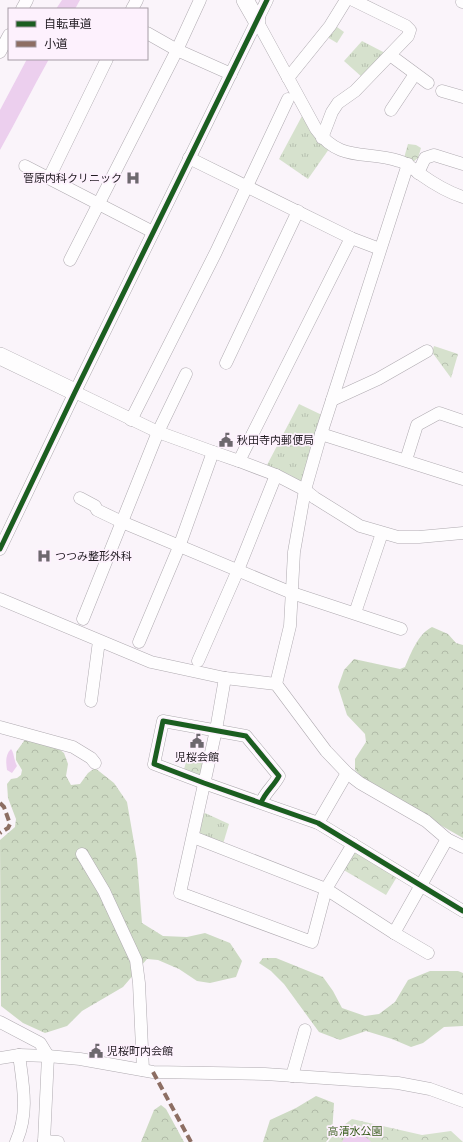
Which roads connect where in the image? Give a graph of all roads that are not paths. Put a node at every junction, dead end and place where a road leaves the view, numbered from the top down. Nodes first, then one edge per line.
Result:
1 (200, 0) edge
2 (245, 0) edge
3 (267, 0) edge
4 (346, 0) edge
5 (353, 0) edge
6 (257, 21) junction
7 (148, 34) edge
8 (8, 37) edge
9 (177, 50) junction
10 (0, 52) edge
11 (390, 55) junction
12 (107, 60) edge
13 (231, 74) junction
14 (415, 74) junction
15 (288, 78) junction
16 (428, 83) dead end
17 (442, 91) dead end
18 (463, 97) edge
19 (288, 99) dead end
20 (391, 110) dead end
21 (322, 138) junction
22 (189, 158) junction
23 (408, 164) junction
24 (463, 164) edge
25 (25, 166) dead end
26 (418, 173) junction
27 (49, 178) junction
28 (246, 185) junction
29 (463, 197) edge
30 (99, 205) junction
31 (298, 212) junction
32 (153, 232) junction
33 (351, 238) junction
34 (380, 249) junction
35 (70, 260) dead end
36 (428, 351) dead end
37 (0, 356) edge
38 (226, 363) dead end
39 (186, 374) dead end
40 (75, 392) junction
41 (332, 400) junction
42 (462, 416) edge
43 (131, 420) junction
44 (158, 432) junction
45 (321, 434) junction
46 (213, 452) junction
47 (406, 460) junction
48 (239, 461) junction
49 (276, 475) junction
50 (463, 479) edge
51 (305, 490) junction
52 (80, 498) dead end
53 (122, 522) junction
54 (382, 533) junction
55 (463, 533) edge
56 (179, 547) junction
57 (0, 549) edge
58 (238, 570) junction
59 (292, 593) junction
60 (0, 599) edge
61 (355, 613) junction
62 (83, 619) dead end
63 (401, 629) dead end
64 (99, 641) junction
65 (139, 642) dead end
66 (198, 661) dead end
67 (225, 678) junction
68 (276, 684) junction
69 (91, 701) dead end
70 (0, 727) edge
71 (216, 730) junction
72 (95, 763) dead end
73 (347, 774) junction
74 (204, 783) junction
75 (261, 803) junction
76 (318, 823) junction
77 (193, 837) junction
78 (448, 839) junction
79 (353, 844) junction
80 (463, 847) edge
81 (82, 854) dead end
82 (420, 884) junction
83 (326, 889) junction
84 (463, 911) edge
85 (394, 933) junction
86 (428, 953) dead end
87 (0, 1022) edge
88 (305, 1030) dead end
89 (18, 1055) junction
90 (48, 1056) junction
91 (0, 1058) edge
92 (143, 1070) junction
93 (292, 1076) junction
94 (463, 1101) edge
95 (16, 1142) edge
96 (44, 1142) edge
97 (58, 1142) edge

1 - 9 street
2 - 6 street
3 - 6 street
4 - 15 street
5 - 11 street
6 - 13 street
6 - 15 street
7 - 9 street
8 - 10 street
9 - 13 street
9 - 30 street
11 - 14 street
11 - 21 street
12 - 27 street
13 - 22 street
14 - 16 street
14 - 20 street
15 - 21 street
17 - 18 street
19 - 28 street
21 - 23 street
22 - 28 street
22 - 32 street
23 - 26 street
23 - 34 street
24 - 26 street
25 - 27 street
26 - 29 street
27 - 30 street
28 - 31 street
28 - 43 street
30 - 32 street
30 - 35 street
31 - 33 street
31 - 38 street
32 - 40 street
33 - 34 street
33 - 48 street
34 - 41 street
36 - 41 street
37 - 40 street
39 - 44 street
40 - 43 street
40 - 57 street
41 - 45 street
42 - 47 street
43 - 44 street
44 - 46 street
44 - 53 street
45 - 47 street
45 - 51 street
46 - 48 street
46 - 56 street
47 - 50 street
48 - 49 street
49 - 51 street
49 - 58 street
51 - 54 street
51 - 59 street
52 - 53 street
53 - 56 street
53 - 62 street
54 - 55 street
54 - 61 street
56 - 58 street
56 - 65 street
58 - 59 street
58 - 66 street
59 - 61 street
59 - 68 street
60 - 64 street
61 - 63 street
64 - 67 street
64 - 69 street
67 - 68 street
67 - 71 street
68 - 73 street
70 - 72 street
71 - 74 street
71 - 74 street
71 - 75 street
73 - 76 street
73 - 78 street
74 - 75 street
74 - 77 street
75 - 76 street
76 - 79 street
77 - 83 street
77 - 83 street
78 - 80 street
78 - 82 street
79 - 82 street
79 - 83 street
81 - 92 street
82 - 84 street
82 - 85 street
83 - 85 street
85 - 86 street
87 - 90 street
88 - 93 street
89 - 90 street
89 - 91 street
89 - 95 street
90 - 92 street
90 - 96 street
92 - 93 street
93 - 94 street
96 - 97 street

